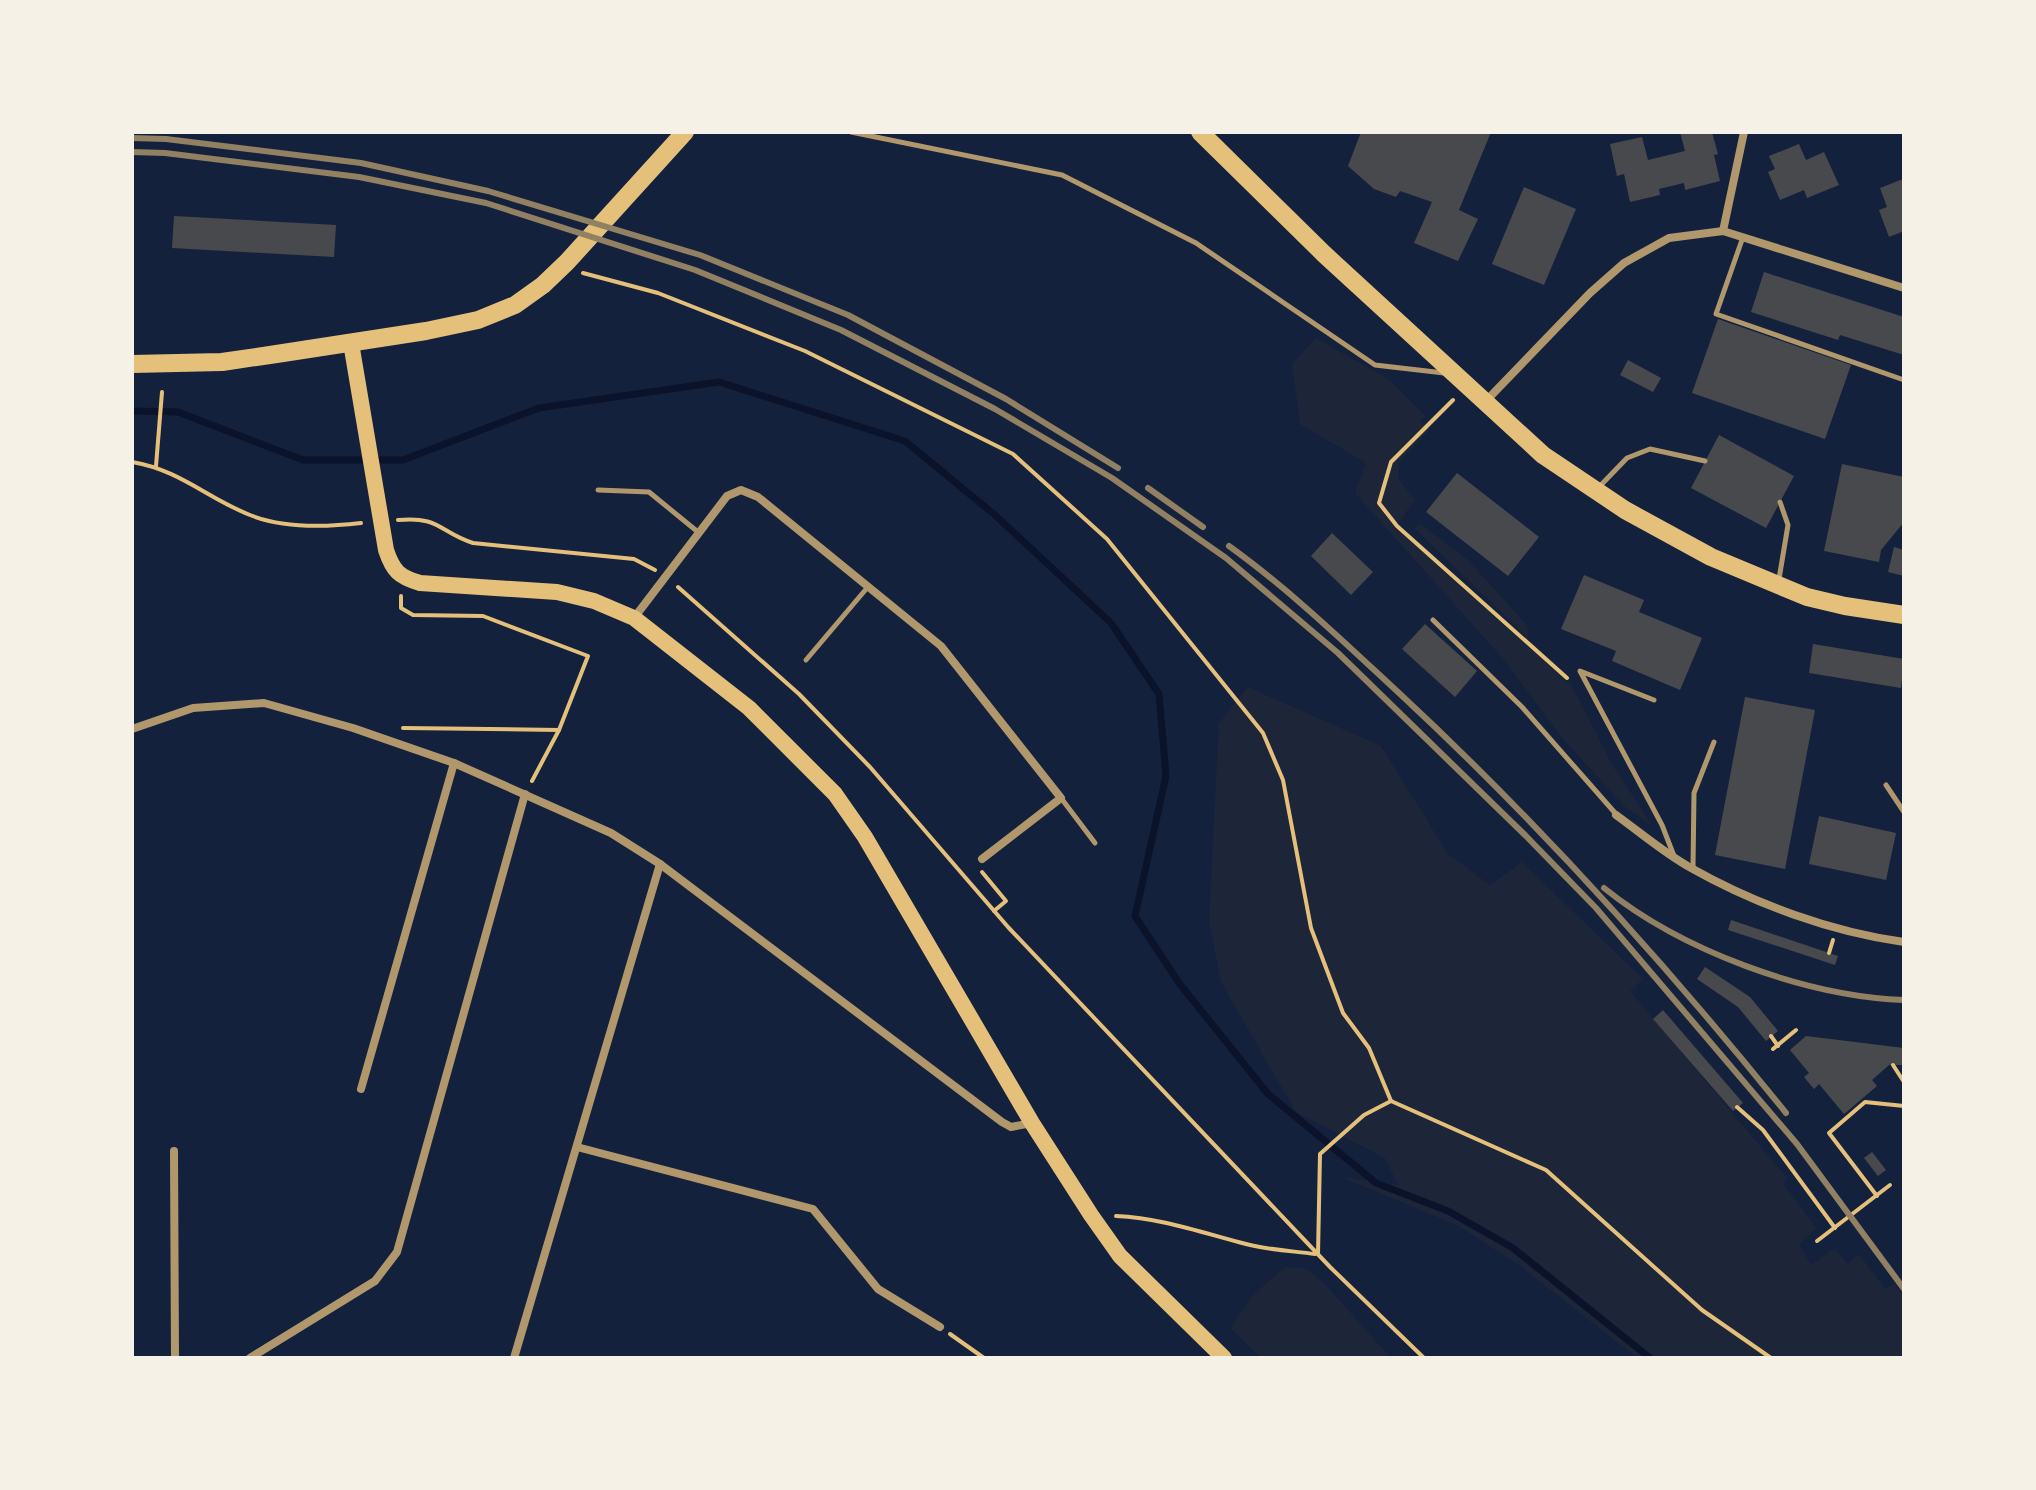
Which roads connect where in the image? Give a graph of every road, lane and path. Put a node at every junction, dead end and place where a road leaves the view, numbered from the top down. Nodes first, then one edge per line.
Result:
1 (685, 132) edge
2 (851, 132) edge
3 (1744, 132) edge
4 (1201, 133) edge
5 (1723, 231) junction
6 (1743, 236) junction
7 (564, 265) junction
8 (1904, 288) edge
9 (351, 343) junction
10 (132, 364) edge
11 (1451, 373) junction
12 (1904, 380) edge
13 (1466, 387) junction
14 (162, 392) dead end
15 (1483, 404) junction
16 (1705, 461) dead end
17 (132, 462) edge
18 (598, 490) dead end
19 (1596, 491) junction
20 (1780, 502) dead end
21 (699, 533) junction
22 (401, 577) junction
23 (1778, 586) junction
24 (867, 588) junction
25 (1904, 615) edge
26 (634, 618) junction
27 (1433, 620) dead end
28 (806, 660) dead end
29 (1567, 678) dead end
30 (1654, 700) dead end
31 (401, 728) dead end
32 (132, 729) edge
33 (559, 730) junction
34 (1714, 742) dead end
35 (454, 763) junction
36 (1886, 785) dead end
37 (525, 794) junction
38 (1061, 798) junction
39 (1904, 812) edge
40 (1616, 815) joint
41 (1095, 843) dead end
42 (1675, 858) junction
43 (982, 859) joint
44 (660, 864) junction
45 (1692, 869) junction
46 (994, 911) dead end
47 (1904, 942) edge
48 (1796, 1030) dead end
49 (1771, 1036) dead end
50 (1893, 1065) dead end
51 (1904, 1082) edge
52 (361, 1089) dead end
53 (1391, 1101) junction
54 (1904, 1106) edge
55 (1737, 1107) dead end
56 (1032, 1123) junction
57 (577, 1147) junction
58 (174, 1151) dead end
59 (1887, 1191) dead end
60 (1877, 1196) junction
61 (1091, 1215) junction
62 (1835, 1228) junction
63 (1827, 1231) dead end
64 (1318, 1254) junction
65 (940, 1327) joint
66 (175, 1358) edge
67 (250, 1358) edge
68 (514, 1358) edge
69 (984, 1358) edge
70 (1224, 1358) edge
71 (1424, 1358) edge
72 (1771, 1358) edge

1 - 7 main road
2 - 11 lane
3 - 5 street
4 - 11 main road
5 - 6 street
5 - 15 street
6 - 8 street
6 - 12 lane
7 - 9 main road
7 - 53 path
9 - 10 main road
9 - 22 main road
11 - 13 main road
13 - 15 main road
13 - 29 path
14 - 17 path
15 - 19 main road
16 - 19 lane
18 - 21 lane
19 - 23 main road
20 - 23 lane
21 - 24 street
21 - 26 street
22 - 26 main road
22 - 33 path
23 - 25 main road
24 - 28 lane
24 - 38 street
26 - 56 main road
27 - 40 lane
30 - 42 lane
31 - 33 path
32 - 35 street
33 - 37 path
34 - 45 lane
35 - 37 street
35 - 52 street
36 - 39 lane
37 - 44 street
37 - 67 street
38 - 41 lane
38 - 43 street
40 - 42 street
42 - 45 street
43 - 46 path
44 - 56 street
44 - 57 street
45 - 47 street
48 - 49 path
50 - 51 path
53 - 64 path
53 - 72 path
54 - 60 path
55 - 62 path
56 - 61 main road
57 - 65 street
57 - 68 street
58 - 66 street
59 - 60 path
60 - 62 path
61 - 64 path
61 - 70 main road
62 - 63 path
64 - 71 path
65 - 69 path

